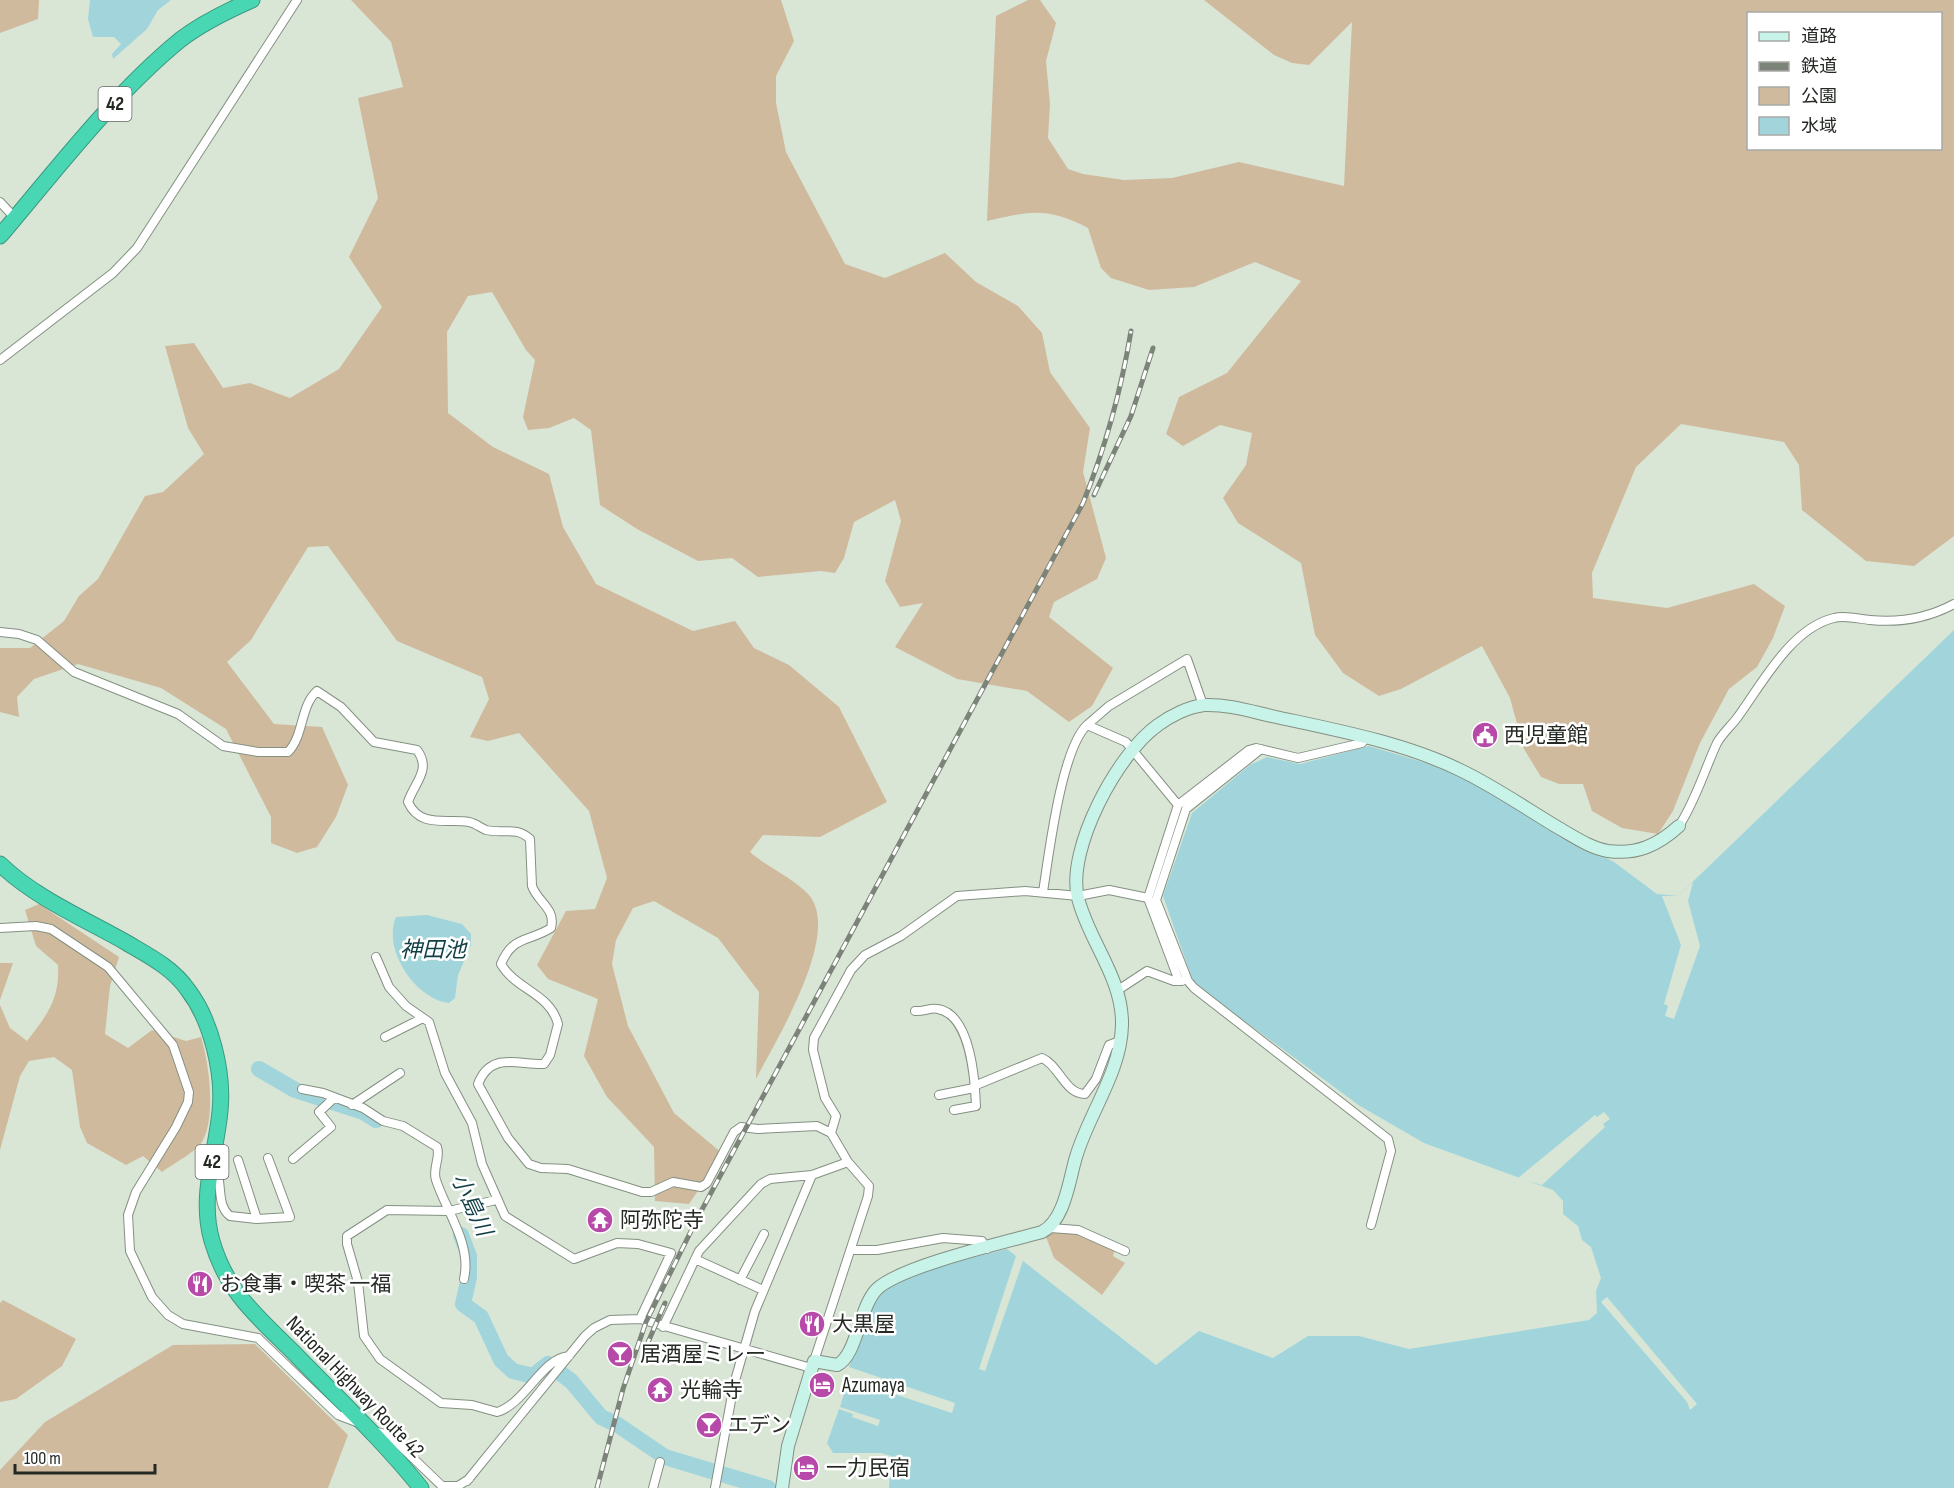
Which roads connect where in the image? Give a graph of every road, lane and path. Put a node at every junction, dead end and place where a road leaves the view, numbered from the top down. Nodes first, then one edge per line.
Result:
1 (252, 0) edge
2 (297, 0) edge
3 (0, 202) edge
4 (15, 218) junction
5 (0, 236) edge
6 (0, 360) edge
7 (1954, 604) edge
8 (0, 632) edge
9 (1203, 705) junction
10 (1087, 725) junction
11 (1366, 738) junction
12 (1261, 749) junction
13 (1132, 751) junction
14 (1178, 805) junction
15 (1679, 826) joint
16 (0, 864) edge
17 (1043, 892) junction
18 (1078, 896) junction
19 (1148, 898) junction
20 (0, 928) edge
21 (376, 957) dead end
22 (1184, 981) junction
23 (1118, 990) junction
24 (915, 1011) dead end
25 (423, 1018) junction
26 (385, 1037) dead end
27 (1120, 1041) junction
28 (400, 1073) dead end
29 (974, 1087) junction
30 (302, 1089) dead end
31 (939, 1095) dead end
32 (334, 1098) junction
33 (352, 1105) junction
34 (954, 1110) dead end
35 (831, 1133) junction
36 (268, 1158) dead end
37 (293, 1159) dead end
38 (238, 1160) dead end
39 (848, 1162) junction
40 (211, 1163) junction
41 (812, 1175) junction
42 (496, 1200) junction
43 (449, 1210) junction
44 (257, 1219) junction
45 (1371, 1225) dead end
46 (1050, 1228) junction
47 (764, 1234) dead end
48 (987, 1249) junction
49 (852, 1250) junction
50 (1125, 1251) dead end
51 (695, 1259) junction
52 (464, 1278) dead end
53 (740, 1280) junction
54 (763, 1290) junction
55 (640, 1319) junction
56 (663, 1327) junction
57 (745, 1350) junction
58 (569, 1356) junction
59 (813, 1365) junction
60 (369, 1430) junction
61 (660, 1462) dead end
62 (469, 1479) junction
63 (422, 1488) edge
64 (460, 1488) edge
65 (653, 1488) edge
66 (715, 1488) edge
67 (782, 1488) edge

1 - 4 highway, 42
2 - 6 street
3 - 4 street
4 - 5 highway, 42
7 - 15 street
8 - 35 street
9 - 10 street
9 - 11 main road
9 - 13 main road
10 - 13 street
10 - 17 street
11 - 12 street
11 - 15 main road
12 - 14 street
12 - 22 street
13 - 14 street
13 - 18 main road
14 - 19 street
16 - 40 highway, National Highway Route 42 / 42
17 - 18 street
17 - 35 street
18 - 19 street
18 - 23 main road
19 - 22 street
20 - 60 street
21 - 25 street
22 - 23 street
22 - 45 street
23 - 27 main road
24 - 29 street
25 - 26 street
25 - 42 street
27 - 29 street
27 - 46 main road
28 - 33 street
29 - 31 street
29 - 34 street
30 - 32 street
32 - 33 street
32 - 37 street
33 - 43 street
35 - 39 street
36 - 44 street
38 - 44 street
39 - 41 street
39 - 49 street
40 - 44 street
40 - 60 highway, National Highway Route 42 / 42
41 - 51 street
41 - 54 street
42 - 43 street
42 - 55 street
43 - 52 street
43 - 58 street
46 - 48 main road
46 - 50 street
47 - 53 street
48 - 49 street
48 - 59 main road
49 - 59 street
51 - 53 street
51 - 56 street
53 - 54 street
54 - 57 street
55 - 56 street
55 - 58 street
56 - 57 street
57 - 59 street
57 - 66 street
58 - 62 street
59 - 67 main road
60 - 62 street
60 - 63 highway, National Highway Route 42 / 42
61 - 65 street
62 - 64 street

